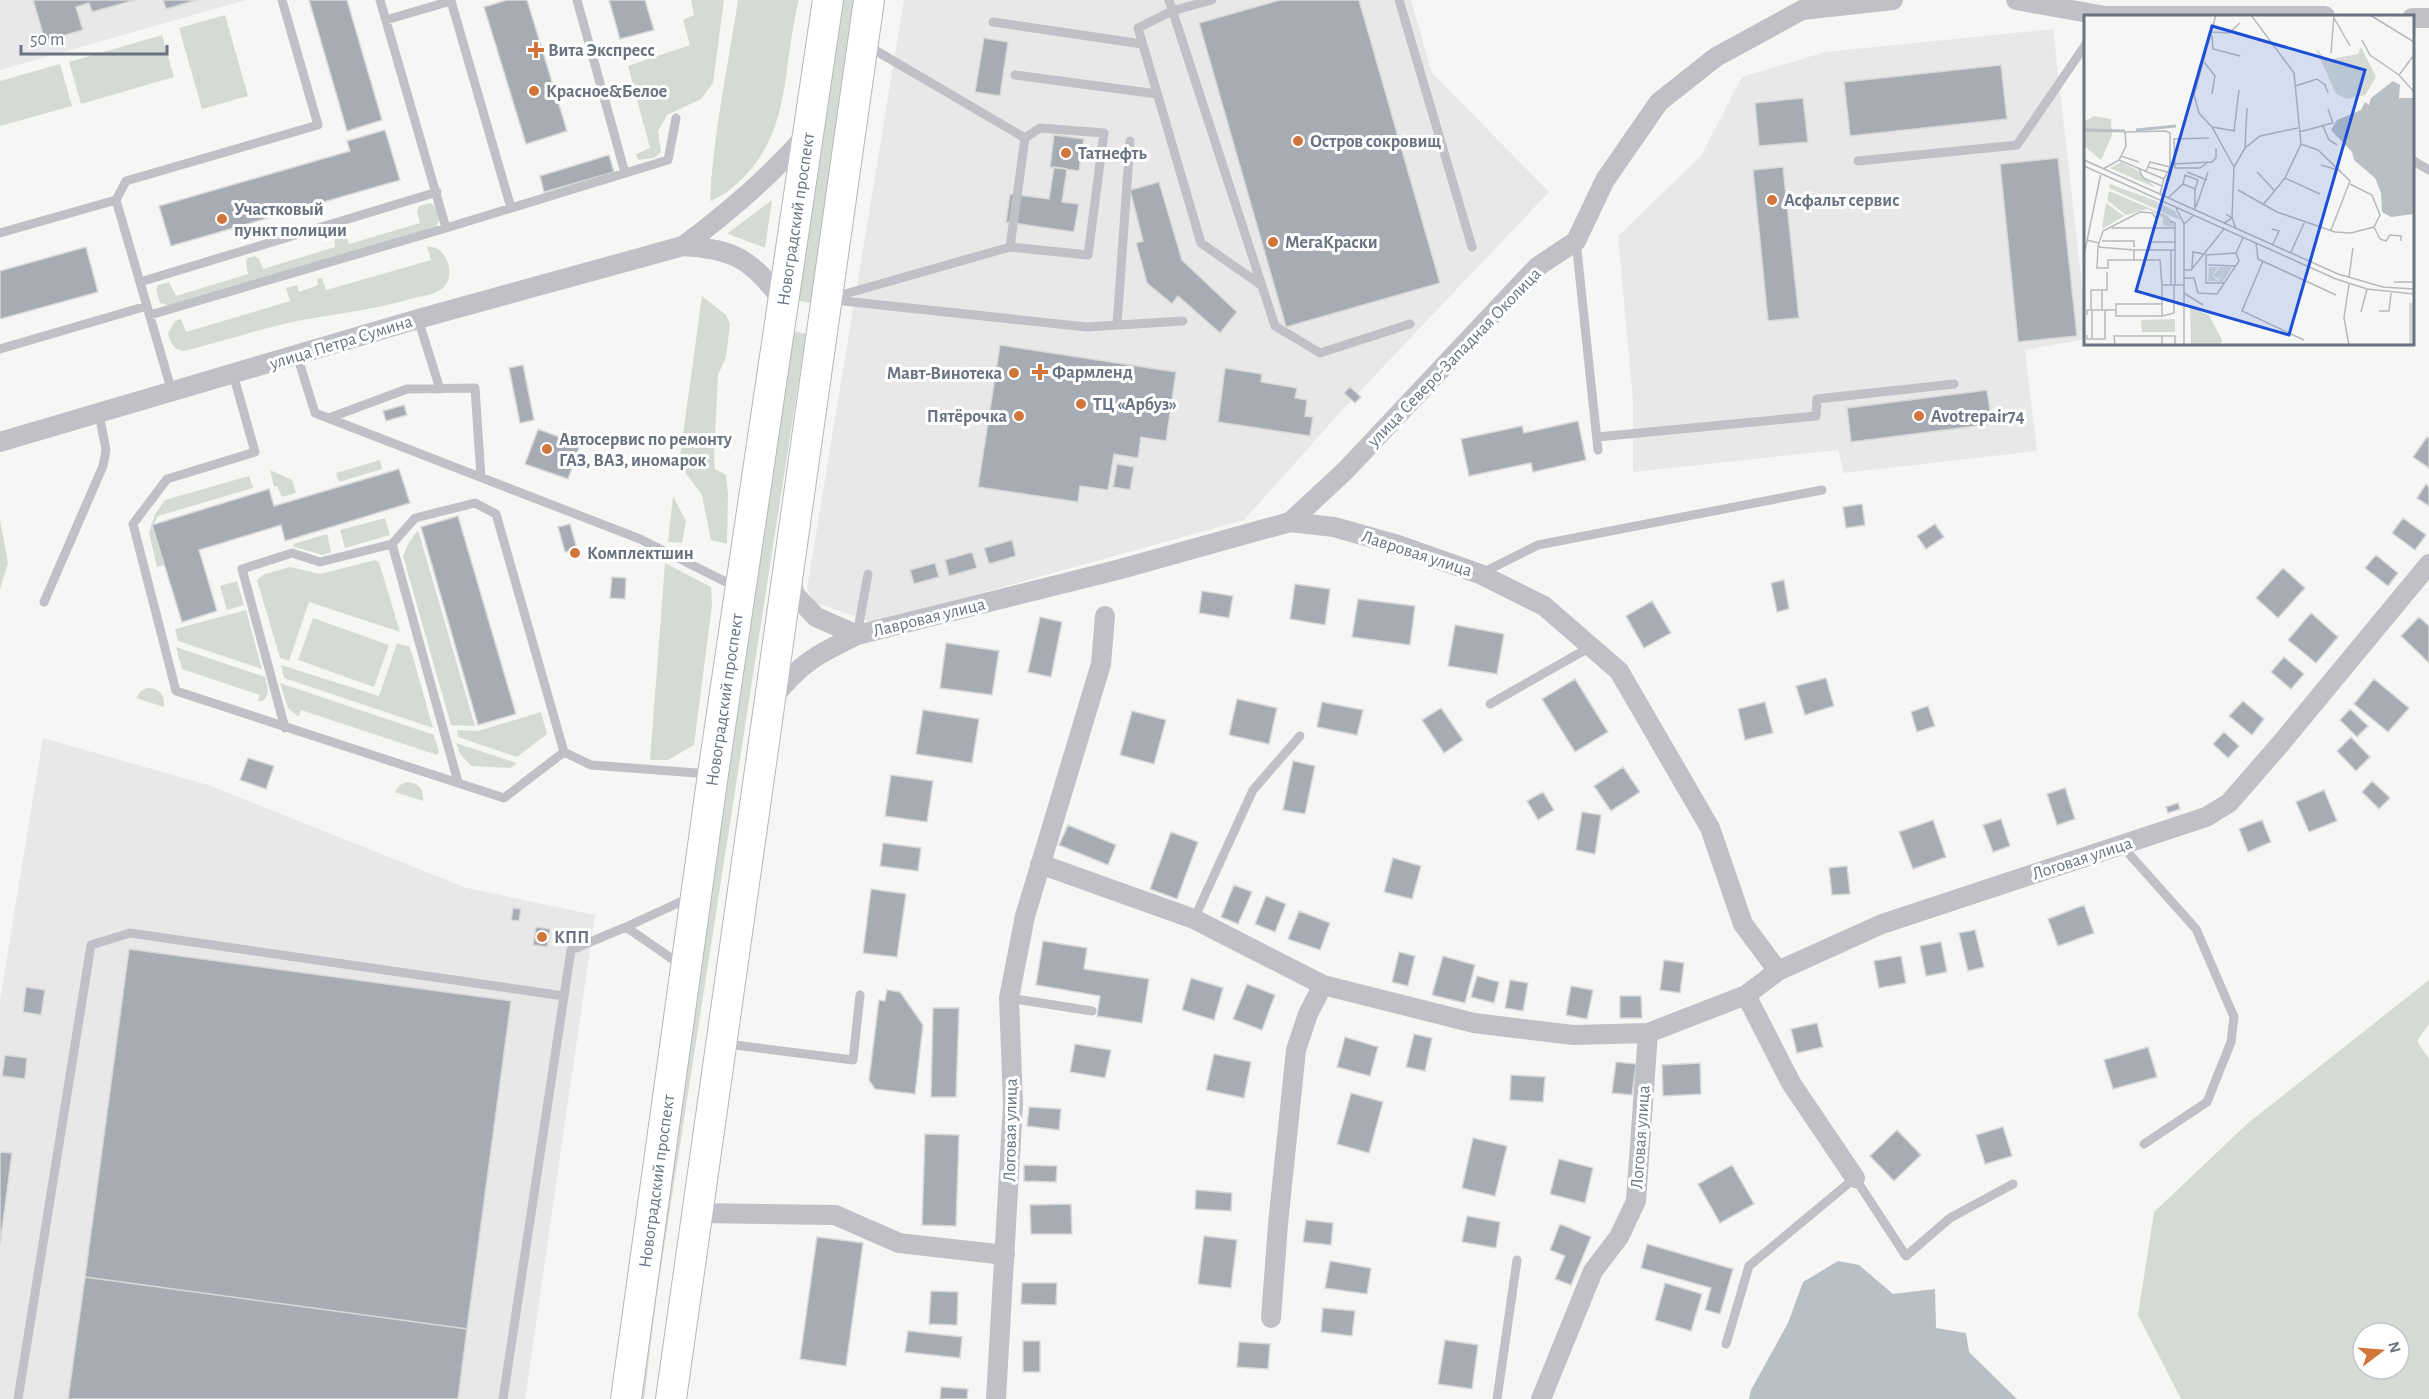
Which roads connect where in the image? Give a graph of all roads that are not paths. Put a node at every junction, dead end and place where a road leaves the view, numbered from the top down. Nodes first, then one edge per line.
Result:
1 (282, 0) edge
2 (380, 0) edge
3 (577, 0) edge
4 (828, 0) edge
5 (869, 0) edge
6 (1168, 0) edge
7 (1212, 0) edge
8 (1399, 0) edge
9 (1893, 0) edge
10 (2016, 0) edge
11 (1172, 11) junction
12 (2099, 15) edge
13 (386, 20) junction
14 (993, 22) dead end
15 (863, 44) junction
16 (1143, 44) junction
17 (2084, 45) edge
18 (1015, 75) dead end
19 (1157, 94) junction
20 (676, 118) dead end
21 (809, 132) junction
22 (1025, 138) junction
23 (1130, 141) dead end
24 (2414, 160) edge
25 (1858, 161) dead end
26 (2429, 170) edge
27 (625, 173) junction
28 (437, 192) junction
29 (116, 200) junction
30 (511, 208) junction
31 (446, 228) junction
32 (0, 233) edge
33 (1576, 240) junction
34 (683, 246) junction
35 (1010, 247) junction
36 (1472, 247) dead end
37 (140, 282) junction
38 (1262, 285) junction
39 (828, 299) junction
40 (783, 302) junction
41 (148, 311) junction
42 (418, 319) junction
43 (1183, 321) dead end
44 (1410, 324) dead end
45 (1117, 325) junction
46 (0, 349) edge
47 (297, 355) junction
48 (232, 374) junction
49 (1953, 384) dead end
50 (440, 389) junction
51 (172, 392) junction
52 (99, 414) junction
53 (329, 418) junction
54 (1597, 437) junction
55 (0, 442) edge
56 (1598, 450) dead end
57 (481, 477) junction
58 (1822, 490) dead end
59 (1290, 522) junction
60 (392, 544) junction
61 (2429, 564) edge
62 (788, 571) junction
63 (868, 574) dead end
64 (1480, 574) junction
65 (740, 590) junction
66 (44, 602) dead end
67 (1105, 616) dead end
68 (857, 635) junction
69 (1592, 646) junction
70 (770, 702) junction
71 (1490, 704) dead end
72 (285, 728) junction
73 (1300, 736) dead end
74 (564, 752) junction
75 (713, 774) junction
76 (458, 782) junction
77 (2122, 846) junction
78 (1040, 864) junction
79 (696, 894) junction
80 (1194, 919) junction
81 (626, 927) junction
82 (687, 969) junction
83 (1778, 971) junction
84 (1323, 985) junction
85 (860, 995) dead end
86 (1746, 995) junction
87 (564, 996) junction
88 (1009, 998) junction
89 (1092, 1011) dead end
90 (1648, 1033) junction
91 (721, 1043) junction
92 (2144, 1144) dead end
93 (1856, 1178) junction
94 (2013, 1184) dead end
95 (697, 1213) junction
96 (1005, 1255) junction
97 (1517, 1260) dead end
98 (1271, 1318) dead end
99 (1726, 1344) dead end
100 (18, 1399) edge
101 (503, 1399) edge
102 (626, 1399) edge
103 (671, 1399) edge
104 (996, 1399) edge
105 (1497, 1399) edge
106 (1542, 1399) edge

1 - 29 lane
2 - 13 lane
3 - 27 lane
4 - 21 main road, Новоградский проспект
5 - 15 main road
6 - 11 lane
7 - 11 lane
8 - 36 lane
9 - 33 street, улица Северо-Западная Околица
10 - 12 street
11 - 16 lane
11 - 38 lane
13 - 28 lane
13 - 30 lane
14 - 16 lane
15 - 22 lane
15 - 39 main road
16 - 19 lane
17 - 25 lane
18 - 19 lane
19 - 38 lane
20 - 27 lane
21 - 34 street
21 - 40 main road, Новоградский проспект
22 - 35 lane
22 - 35 lane
23 - 45 lane
24 - 26 lane
27 - 30 lane
28 - 31 lane
28 - 37 lane
29 - 32 lane
29 - 37 lane
30 - 31 lane
31 - 41 lane
33 - 54 lane
33 - 59 street, улица Северо-Западная Околица
34 - 40 street
34 - 42 street, улица Петра Сумина
35 - 39 lane
37 - 41 lane
38 - 44 lane
39 - 45 lane
39 - 62 main road
40 - 65 main road, Новоградский проспект
41 - 46 lane
41 - 51 lane
42 - 47 street, улица Петра Сумина
42 - 50 lane
43 - 45 lane
47 - 48 street, улица Петра Сумина
47 - 53 lane
48 - 51 street, улица Петра Сумина
48 - 72 lane
49 - 54 lane
50 - 53 lane
50 - 57 lane
51 - 52 street, улица Петра Сумина
52 - 55 street, улица Петра Сумина
52 - 66 lane
53 - 57 lane
54 - 56 lane
57 - 65 lane
58 - 64 lane
59 - 64 street, Лавровая улица
59 - 68 street, Лавровая улица
60 - 72 lane
60 - 74 lane
60 - 76 lane
61 - 77 street, Логовая улица
62 - 68 street
62 - 70 main road
63 - 68 lane
64 - 69 street, Лавровая улица
65 - 75 main road, Новоградский проспект
67 - 78 street, Логовая улица
68 - 70 street, Лавровая улица
69 - 71 lane
69 - 83 street, Лавровая улица
70 - 91 main road
72 - 76 lane
73 - 80 lane
74 - 75 lane
74 - 76 lane
75 - 79 main road, Новоградский проспект
77 - 83 street, Логовая улица
77 - 92 lane
78 - 80 street, Логовая улица
78 - 88 street, Логовая улица
79 - 81 lane
79 - 82 main road, Новоградский проспект
80 - 84 street, Логовая улица
81 - 82 lane
81 - 87 lane
82 - 102 main road, Новоградский проспект
83 - 86 street, Логовая улица
84 - 90 street, Логовая улица
84 - 98 street
85 - 91 lane
86 - 90 street, Логовая улица
86 - 93 street
87 - 100 lane
87 - 101 lane
88 - 89 lane
88 - 96 street, Логовая улица
90 - 106 street, Логовая улица
91 - 95 main road
93 - 94 lane
93 - 99 lane
95 - 96 street
95 - 103 main road
96 - 104 street, Логовая улица
97 - 105 lane

